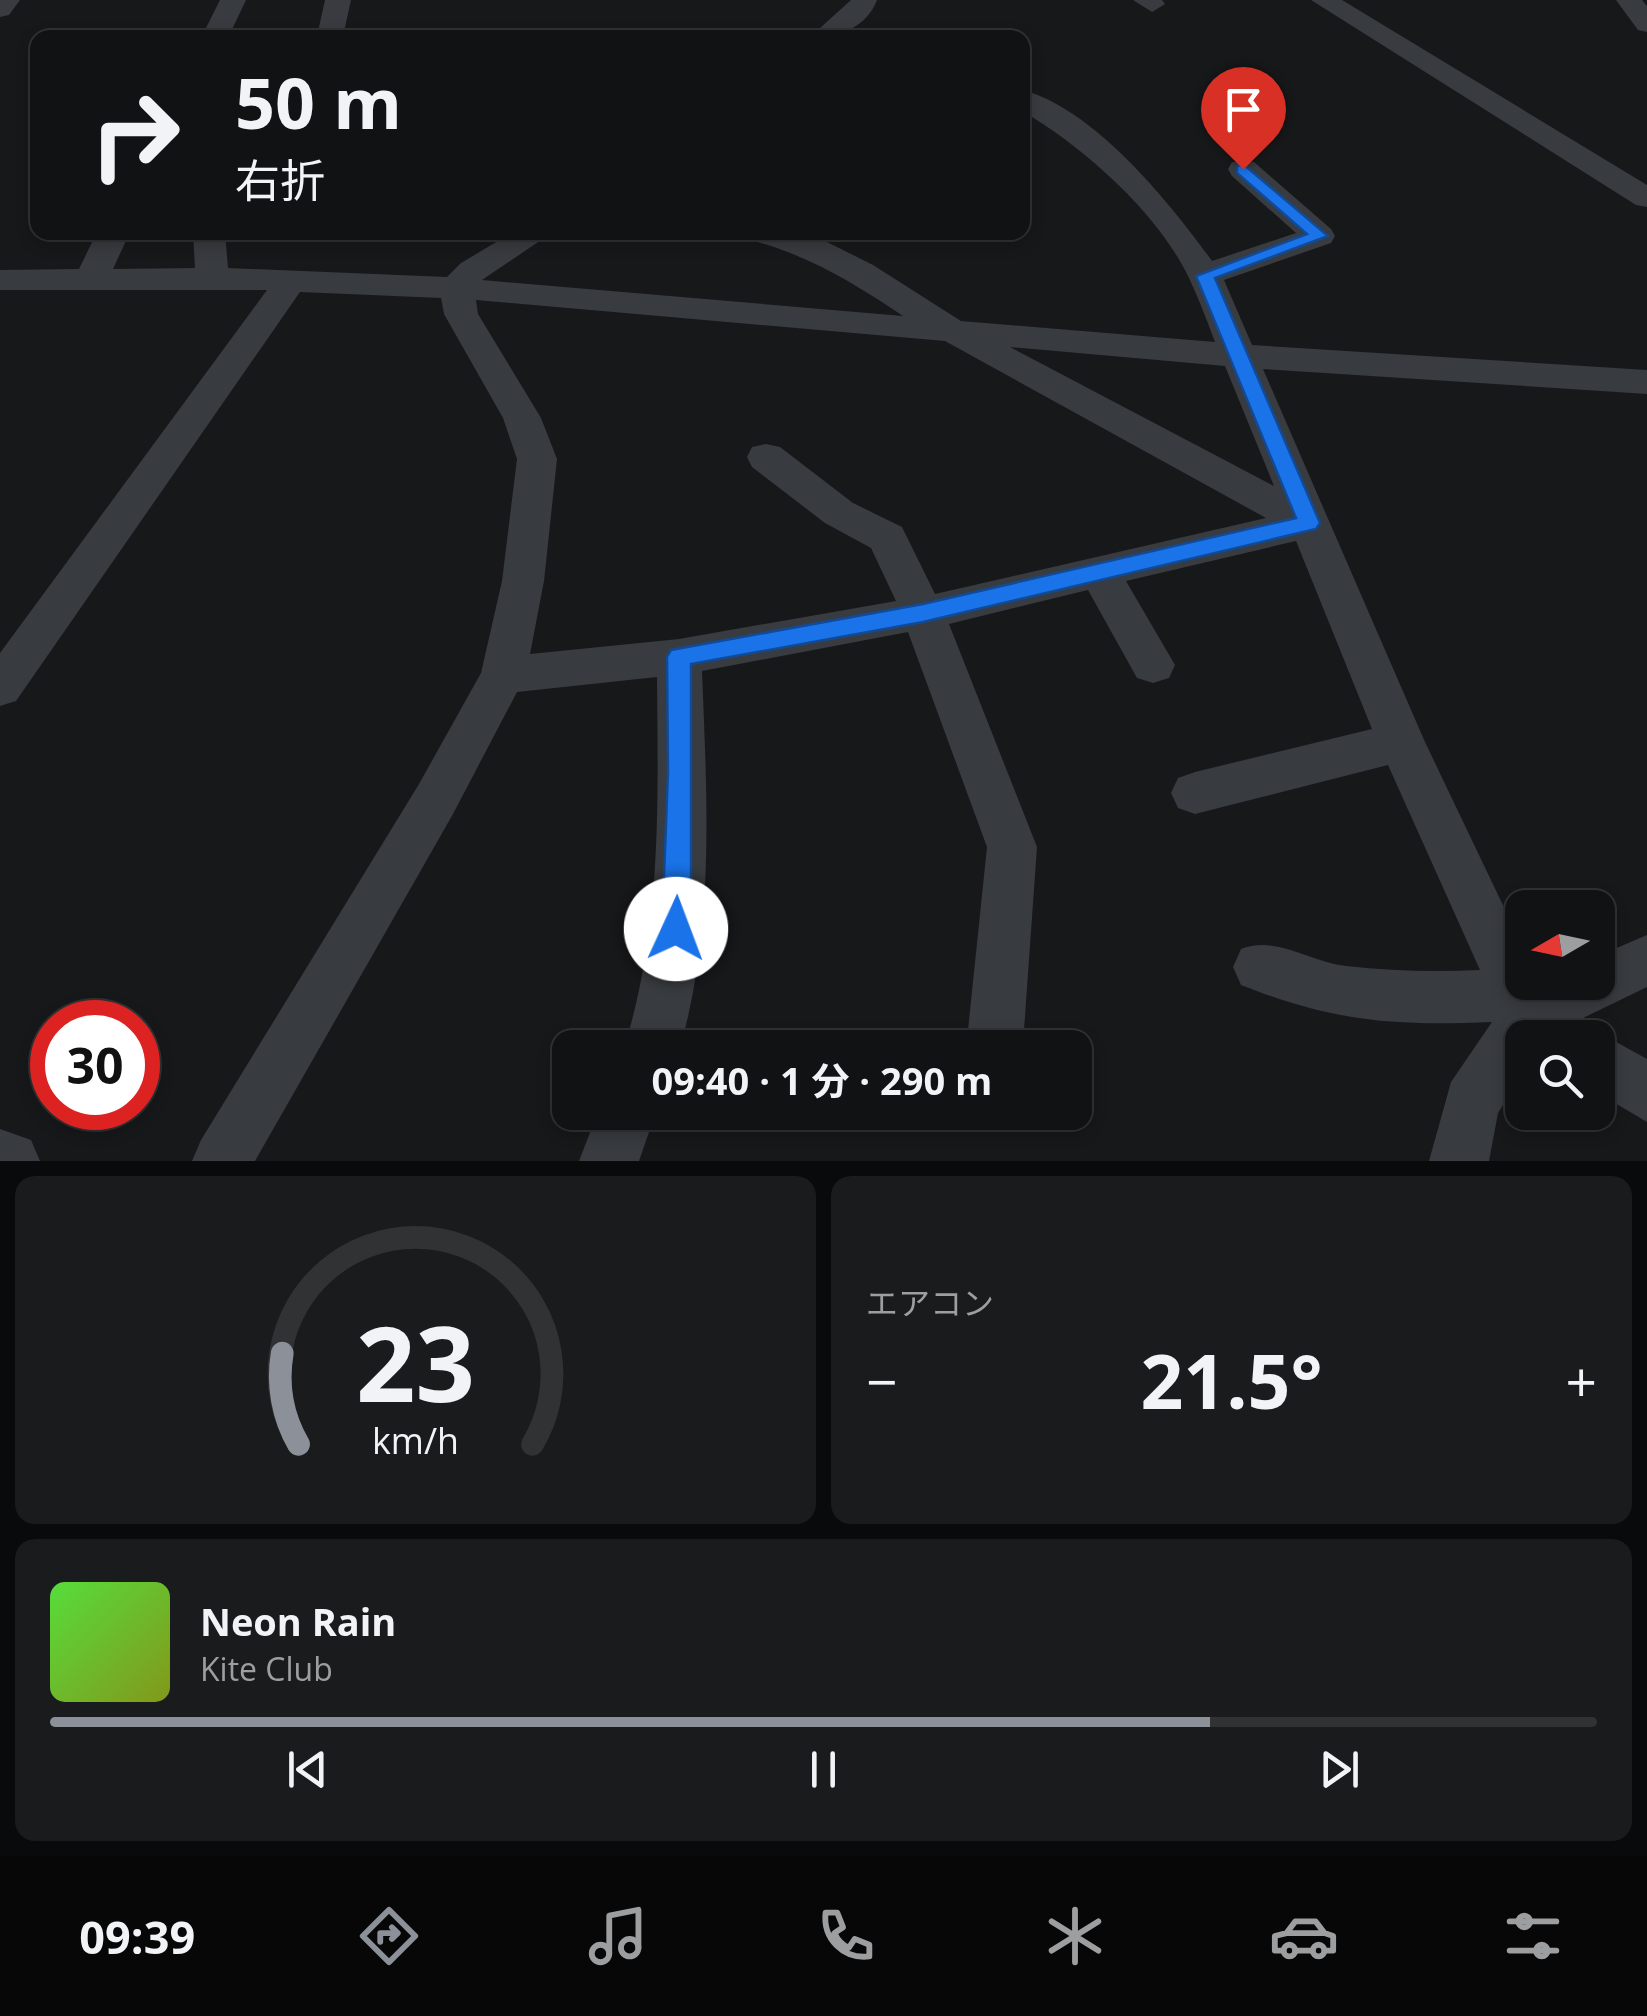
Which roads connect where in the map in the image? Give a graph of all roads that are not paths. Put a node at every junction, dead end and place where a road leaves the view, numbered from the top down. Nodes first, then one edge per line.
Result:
1 (7, 0) edge
2 (233, 0) edge
3 (338, 0) edge
4 (864, 0) edge
5 (1324, 0) edge
6 (1629, 0) edge
7 (0, 10) edge
8 (1647, 24) edge
9 (218, 30) edge
10 (331, 30) edge
11 (841, 30) edge
12 (1030, 103) edge
13 (1586, 161) junction
14 (1647, 168) edge
15 (1243, 169) dead end
16 (1647, 198) edge
17 (110, 240) edge
18 (210, 240) edge
19 (523, 240) edge
20 (797, 240) edge
21 (1205, 276) junction
22 (212, 278) junction
23 (90, 279) junction
24 (0, 280) edge
25 (291, 281) junction
26 (456, 288) junction
27 (949, 328) junction
28 (1242, 356) junction
29 (1647, 382) edge
30 (766, 458) dead end
31 (1309, 523) junction
32 (1099, 572) junction
33 (923, 613) junction
34 (679, 657) junction
35 (1153, 665) dead end
36 (504, 674) junction
37 (0, 688) edge
38 (1401, 742) junction
39 (1195, 793) dead end
40 (1647, 960) edge
41 (1260, 967) dead end
42 (1538, 1016) edge
43 (659, 1030) edge
44 (996, 1030) dead end
45 (1615, 1071) edge
46 (1647, 1093) edge
47 (620, 1130) edge
48 (0, 1158) edge
49 (10, 1161) edge
50 (222, 1161) edge
51 (609, 1161) edge
52 (1459, 1161) edge

1 - 7 street
2 - 9 street
3 - 10 street
4 - 11 street
5 - 13 street
6 - 8 street
12 - 21 street
13 - 14 street
13 - 16 street
15 - 21 street
17 - 23 street
18 - 22 street
19 - 26 street
20 - 27 street
21 - 28 street
22 - 23 street
22 - 25 street
23 - 24 street
25 - 26 street
25 - 37 street
26 - 27 street
26 - 36 street
27 - 28 street
27 - 31 street
28 - 29 street
28 - 31 street
30 - 33 street
31 - 32 street
31 - 38 street
32 - 33 street
32 - 35 street
33 - 34 street
33 - 44 street
34 - 36 street
34 - 43 street
36 - 50 street
38 - 39 street
38 - 42 street
40 - 42 street
41 - 42 street
42 - 52 street
45 - 46 street
47 - 51 street
48 - 49 street

